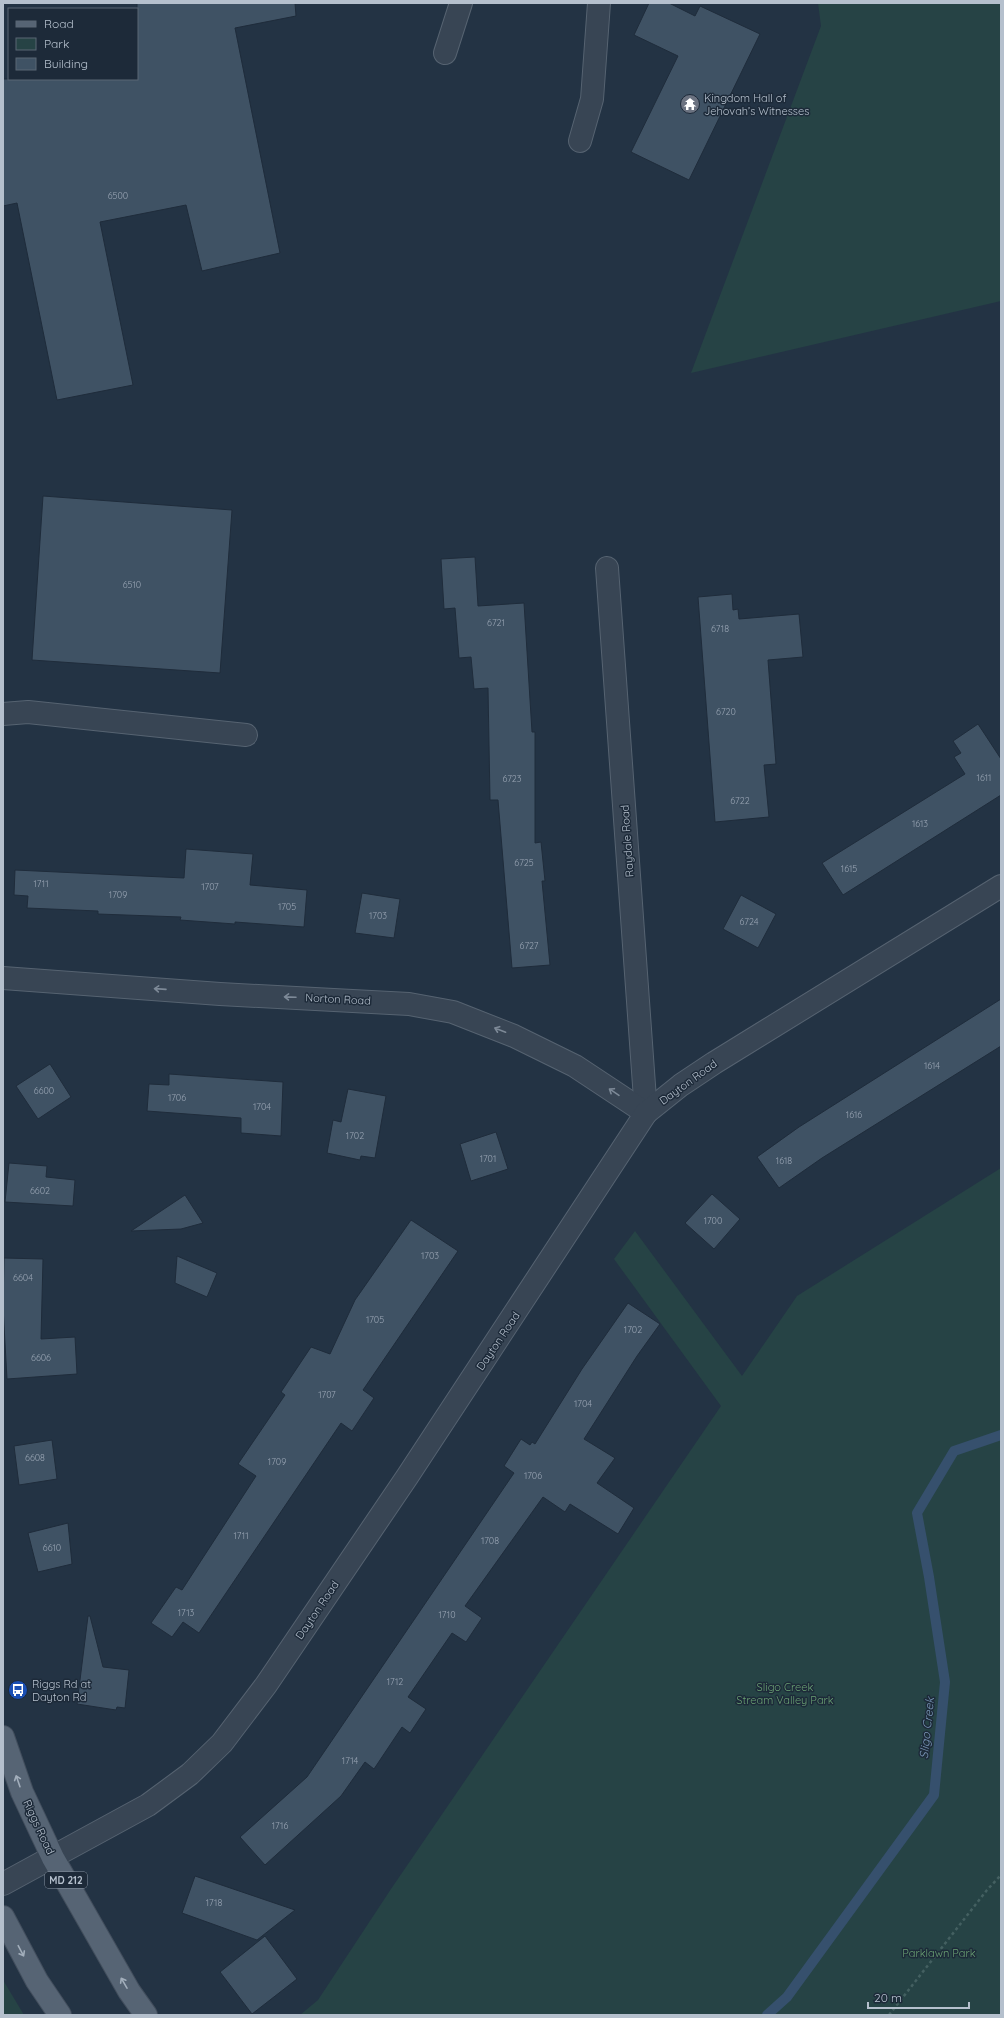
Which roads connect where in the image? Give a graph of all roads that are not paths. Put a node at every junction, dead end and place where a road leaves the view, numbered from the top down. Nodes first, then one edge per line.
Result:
1 (462, 3) edge
2 (599, 3) edge
3 (445, 53) dead end
4 (580, 141) dead end
5 (607, 568) dead end
6 (3, 714) edge
7 (246, 735) dead end
8 (1001, 886) edge
9 (3, 978) edge
10 (646, 1113) junction
11 (3, 1737) edge
12 (53, 1858) junction
13 (3, 1884) edge
14 (3, 1917) edge
15 (60, 2015) edge
16 (146, 2015) edge

1 - 3 street
2 - 4 street
5 - 10 street, Raydale Road
6 - 7 street
8 - 10 street, Dayton Road
10 -> 9 street, Norton Road
10 - 12 street, Dayton Road
12 -> 11 main road, Riggs Road / MD 212
12 - 13 street, Dayton Road
16 -> 12 main road, Riggs Road / MD 212
14 -> 15 main road

